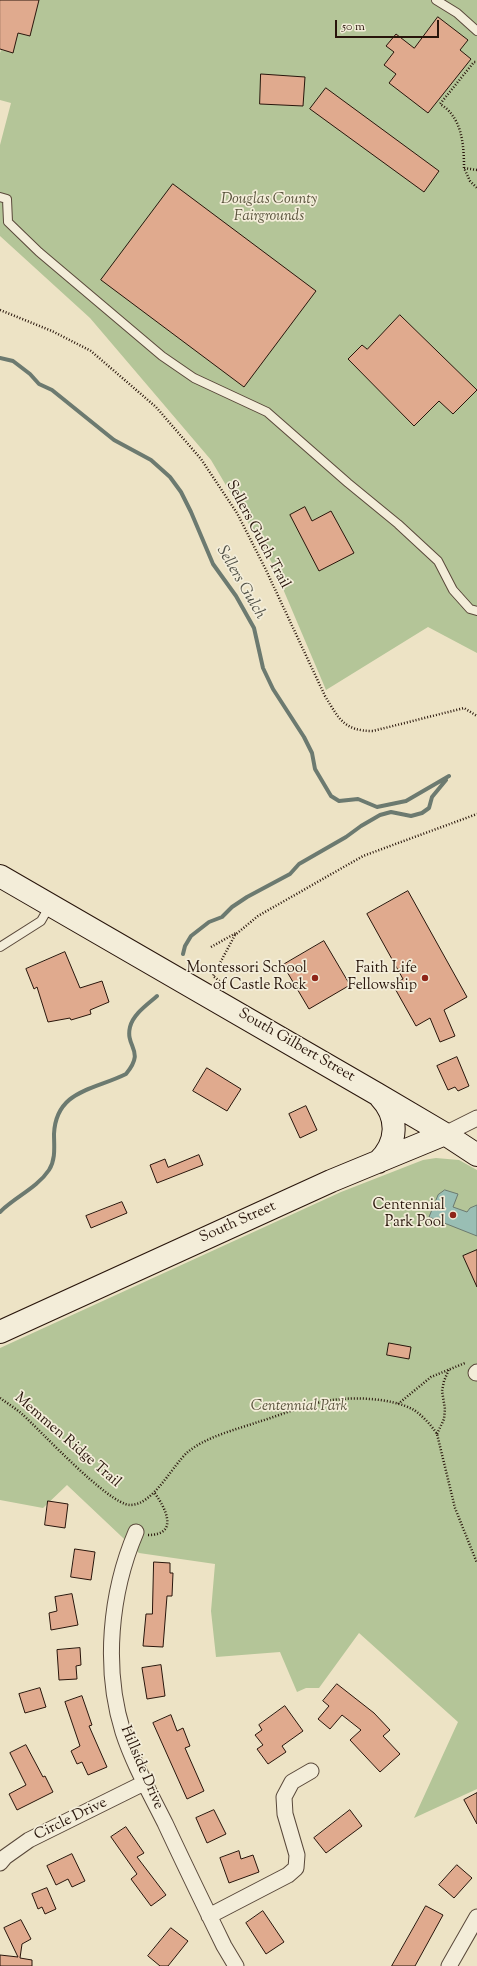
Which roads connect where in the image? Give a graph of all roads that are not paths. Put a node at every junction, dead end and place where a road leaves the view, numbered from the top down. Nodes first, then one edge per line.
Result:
1 (436, 0) edge
2 (477, 31) edge
3 (0, 197) edge
4 (477, 611) edge
5 (0, 876) edge
6 (51, 904) junction
7 (0, 947) edge
8 (377, 1094) junction
9 (477, 1118) edge
10 (445, 1134) junction
11 (477, 1156) edge
12 (378, 1162) junction
13 (0, 1332) edge
14 (136, 1532) road end
15 (312, 1771) dead end
16 (146, 1782) junction
17 (2, 1855) edge
18 (209, 1916) junction
19 (477, 1917) edge
20 (236, 1966) edge
21 (449, 1966) edge

1 - 2 lane
3 - 4 lane
5 - 6 street, South Gilbert Street
6 - 7 lane
6 - 8 street, South Gilbert Street
8 - 10 street, South Gilbert Street
8 - 12 street
9 - 10 street, South Street
10 - 11 street, South Gilbert Street
10 - 12 street, South Street
12 - 13 street, South Street
14 - 16 street, Hillside Drive
15 - 18 street
16 - 17 street, Circle Drive
16 - 18 street, Hillside Drive
18 - 20 street, Hillside Drive
19 - 21 street

